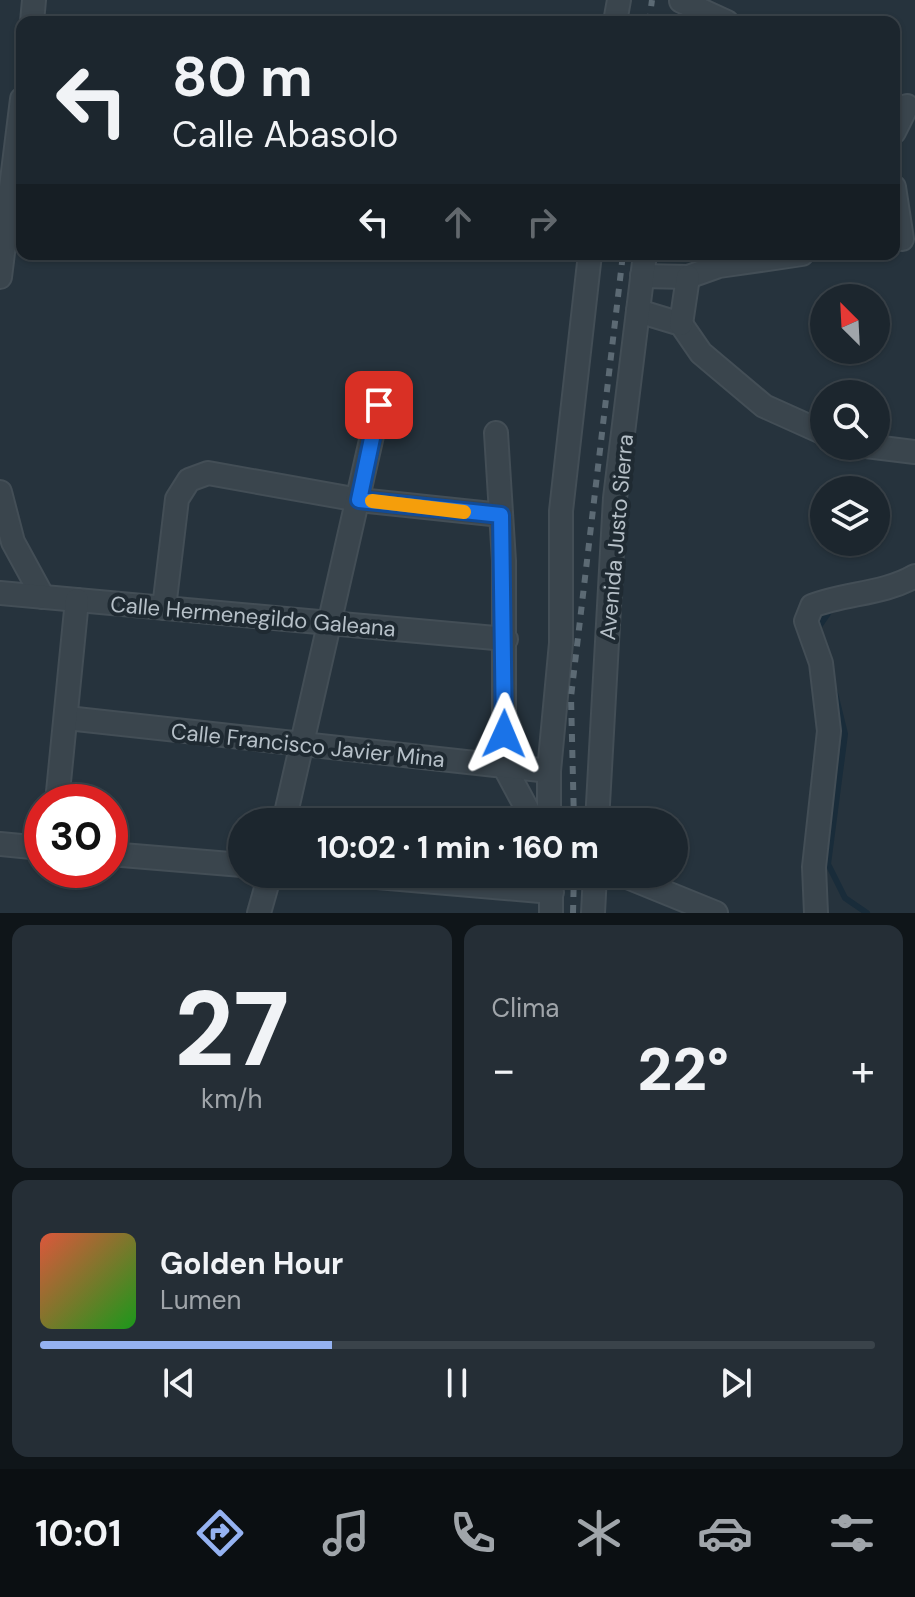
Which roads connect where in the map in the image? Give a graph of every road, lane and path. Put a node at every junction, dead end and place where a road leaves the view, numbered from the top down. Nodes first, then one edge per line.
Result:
1 (681, 0) edge
2 (714, 16) edge
3 (16, 148) edge
4 (900, 218) edge
5 (904, 239) edge
6 (589, 260) edge
7 (760, 260) edge
8 (644, 265) edge
9 (0, 277) edge
10 (688, 277) junction
11 (638, 311) junction
12 (681, 324) junction
13 (379, 405) dead end
14 (810, 427) edge
15 (496, 433) dead end
16 (890, 449) edge
17 (915, 452) edge
18 (0, 492) edge
19 (359, 500) junction
20 (501, 515) junction
21 (915, 576) edge
22 (0, 593) edge
23 (43, 597) junction
24 (77, 600) junction
25 (164, 608) junction
26 (332, 623) junction
27 (506, 639) junction
28 (67, 718) junction
29 (305, 744) junction
30 (504, 766) junction
31 (549, 771) junction
32 (59, 784) edge
33 (288, 808) edge
34 (526, 808) edge
35 (549, 808) edge
36 (598, 808) edge
37 (0, 844) edge
38 (24, 846) edge
39 (128, 856) edge
40 (228, 864) edge
41 (266, 888) edge
42 (496, 888) edge
43 (594, 888) edge
44 (654, 888) edge
45 (551, 893) edge
46 (259, 913) edge
47 (593, 913) edge
48 (716, 913) edge
49 (816, 913) edge

1 - 2 street
3 - 9 street
4 - 5 street
6 - 31 street
7 - 10 street
8 - 10 street
8 - 11 street, Avenida Justo Sierra
10 - 12 street
11 - 12 street
11 - 36 street, Avenida Justo Sierra
12 - 14 street
13 - 19 street
15 - 20 street
16 - 17 street
18 - 23 street
19 - 20 street
19 - 25 street
19 - 26 street
20 - 27 street
21 - 49 street
22 - 23 street, Calle Hermenegildo Galeana
23 - 24 street, Calle Hermenegildo Galeana
24 - 25 street, Calle Hermenegildo Galeana
24 - 28 street
25 - 26 street, Calle Hermenegildo Galeana
26 - 27 street, Calle Hermenegildo Galeana
26 - 29 street
27 - 30 street
28 - 29 street, Calle Francisco Javier Mina
28 - 32 street
29 - 30 street, Calle Francisco Javier Mina
29 - 33 street
30 - 31 street, Calle Francisco Javier Mina
30 - 34 street
31 - 35 street
37 - 38 street
39 - 40 street
41 - 46 street
42 - 45 street
43 - 47 street
44 - 48 street

